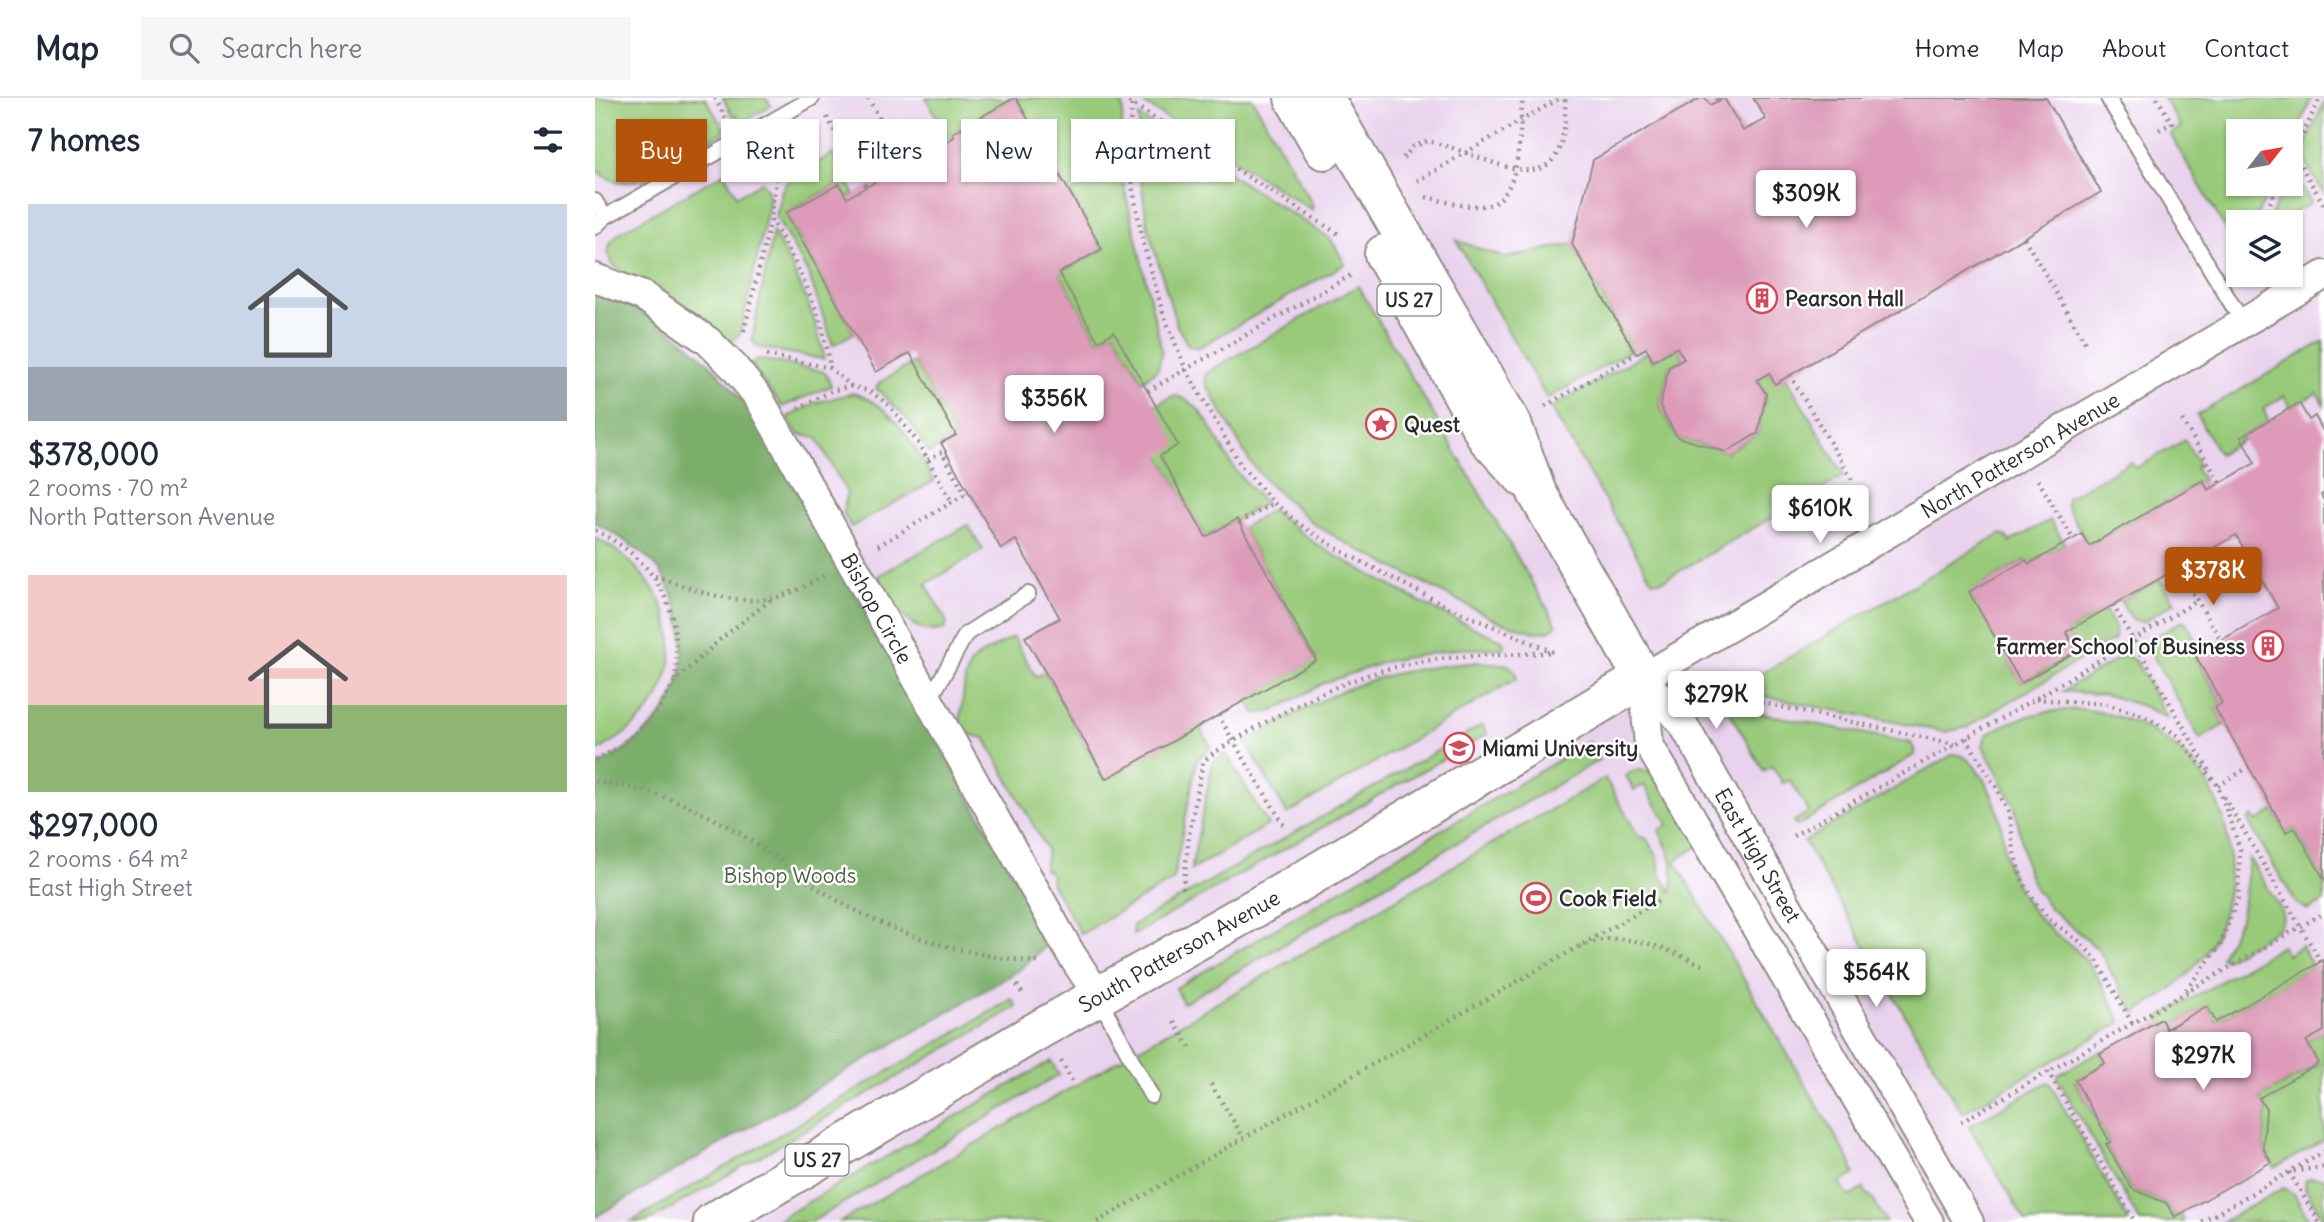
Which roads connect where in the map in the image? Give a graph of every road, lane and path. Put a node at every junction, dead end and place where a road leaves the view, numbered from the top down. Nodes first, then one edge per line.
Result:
1 (868, 98) edge
2 (1123, 98) edge
3 (1294, 98) edge
4 (1324, 98) edge
5 (1523, 98) edge
6 (1562, 98) edge
7 (2108, 98) edge
8 (2157, 98) edge
9 (2319, 98) edge
10 (1132, 101) edge
11 (817, 104) edge
12 (783, 115) junction
13 (880, 119) edge
14 (1520, 121) junction
15 (2159, 130) dead end
16 (2303, 133) edge
17 (1467, 152) junction
18 (1403, 158) dead end
19 (1515, 169) junction
20 (2303, 174) edge
21 (1417, 181) dead end
22 (866, 187) dead end
23 (1426, 197) dead end
24 (595, 201) edge
25 (2324, 205) edge
26 (771, 219) junction
27 (600, 222) edge
28 (1340, 235) dead end
29 (2024, 238) dead end
30 (1360, 270) dead end
31 (2324, 275) edge
32 (595, 278) edge
33 (2243, 323) junction
34 (2086, 344) dead end
35 (1636, 354) dead end
36 (734, 367) junction
37 (830, 368) junction
38 (1186, 370) junction
39 (1790, 375) dead end
40 (851, 386) junction
41 (1148, 391) dead end
42 (1545, 407) dead end
43 (2182, 420) dead end
44 (772, 421) junction
45 (2022, 454) junction
46 (929, 460) junction
47 (1853, 481) dead end
48 (2220, 483) dead end
49 (1537, 493) junction
50 (952, 502) junction
51 (1274, 503) junction
52 (1239, 523) dead end
53 (595, 530) edge
54 (2073, 539) dead end
55 (851, 561) junction
56 (2178, 569) dead end
57 (655, 576) junction
58 (1028, 594) dead end
59 (774, 598) junction
60 (2197, 601) junction
61 (2113, 605) dead end
62 (2133, 639) junction
63 (2221, 640) dead end
64 (1643, 678) junction
65 (675, 681) junction
66 (1707, 691) dead end
67 (2035, 699) junction
68 (929, 701) junction
69 (1218, 715) dead end
70 (1966, 738) junction
71 (1233, 741) junction
72 (1955, 744) junction
73 (595, 760) edge
74 (2249, 767) dead end
75 (595, 781) edge
76 (2218, 786) junction
77 (1286, 829) dead end
78 (1793, 836) dead end
79 (1183, 889) dead end
80 (1660, 900) dead end
81 (2324, 913) edge
82 (2300, 927) junction
83 (1572, 949) junction
84 (2321, 962) dead end
85 (1041, 963) dead end
86 (1704, 966) dead end
87 (2183, 994) junction
88 (1099, 996) junction
89 (1174, 1022) dead end
90 (2132, 1023) junction
91 (1192, 1051) dead end
92 (1060, 1060) dead end
93 (2048, 1071) junction
94 (1072, 1081) dead end
95 (1211, 1084) dead end
96 (1151, 1096) dead end
97 (1961, 1122) dead end
98 (1243, 1137) junction
99 (2324, 1152) edge
100 (2324, 1167) edge
101 (2289, 1172) junction
102 (713, 1222) edge
103 (1097, 1222) edge
104 (1929, 1222) edge
105 (1969, 1222) edge
106 (2135, 1222) edge
107 (2202, 1222) edge
108 (2319, 1222) edge

1 - 13 path
2 - 10 path
3 - 49 highway, East High Street / US 27
4 - 49 highway, East High Street / US 27
5 - 14 path
6 - 14 path
6 - 19 path
7 - 33 lane
8 - 15 path
9 - 16 path
10 - 28 path
10 - 38 path
11 - 12 lane
11 - 22 path
12 - 26 path
12 - 27 lane
14 - 17 path
14 - 19 path
17 - 18 path
17 - 19 path
17 - 21 path
19 - 23 path
20 - 25 path
24 - 27 lane
26 - 36 path
26 - 37 path
29 - 34 path
30 - 38 path
31 - 33 street, North Patterson Avenue
32 - 36 street, Bishop Circle
33 - 45 street, North Patterson Avenue
35 - 42 path
36 - 37 path
36 - 44 street, Bishop Circle
37 - 40 path
38 - 41 path
38 - 51 path
39 - 47 path
40 - 44 path
40 - 46 path
43 - 48 path
44 - 55 street, Bishop Circle
45 - 54 path
45 - 64 street, North Patterson Avenue
46 - 50 path
46 - 50 path
49 - 64 highway, East High Street / US 27
50 - 55 path
51 - 52 path
51 - 71 path
53 - 57 path
55 - 59 path
55 - 68 street, Bishop Circle
56 - 60 path
57 - 59 path
57 - 65 path
58 - 68 lane
59 - 65 path
60 - 62 path
60 - 63 path
61 - 62 path
62 - 67 path
62 - 76 path
64 - 88 highway, South Patterson Avenue / US 27
64 - 104 street, East High Street
64 - 105 street, East High Street
65 - 73 path
66 - 72 path
67 - 70 path
67 - 76 path
68 - 88 street, Bishop Circle
69 - 71 path
70 - 72 path
70 - 90 path
71 - 77 path
71 - 79 path
72 - 78 path
74 - 76 path
75 - 85 path
76 - 82 path
76 - 87 path
80 - 83 path
81 - 82 path
82 - 84 path
82 - 87 path
83 - 86 path
83 - 98 path
87 - 90 path
88 - 96 lane
88 - 102 highway, South Patterson Avenue / US 27
89 - 91 path
90 - 93 path
92 - 94 path
93 - 97 path
93 - 106 path
95 - 98 path
98 - 103 path
99 - 101 path
100 - 101 path
101 - 107 path
101 - 108 path

